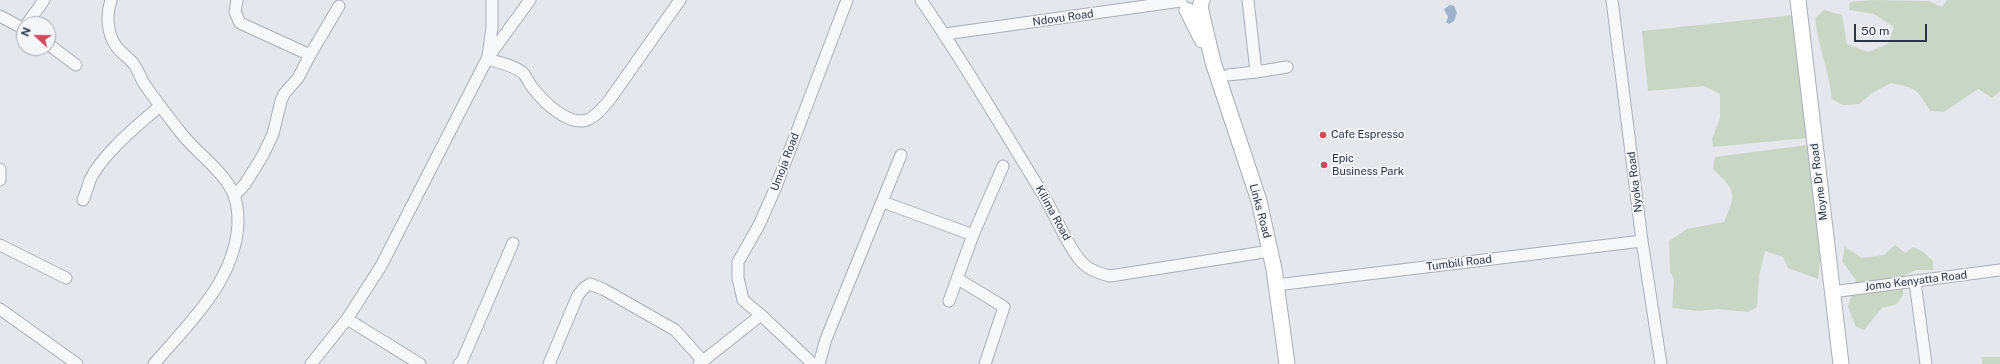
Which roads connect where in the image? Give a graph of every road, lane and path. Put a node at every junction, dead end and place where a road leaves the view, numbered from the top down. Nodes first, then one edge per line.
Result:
1 (44, 0) edge
2 (111, 0) edge
3 (237, 0) edge
4 (492, 0) edge
5 (530, 0) edge
6 (680, 0) edge
7 (847, 0) edge
8 (921, 0) edge
9 (1248, 0) edge
10 (1612, 0) edge
11 (1798, 0) edge
12 (1190, 4) edge
13 (339, 6) dead end
14 (0, 16) edge
15 (33, 16) edge
16 (16, 24) edge
17 (945, 34) junction
18 (56, 50) edge
19 (310, 54) junction
20 (487, 59) junction
21 (76, 65) dead end
22 (1287, 68) dead end
23 (1256, 72) junction
24 (1228, 75) dead end
25 (160, 106) junction
26 (901, 155) dead end
27 (1003, 166) dead end
28 (0, 169) edge
29 (0, 180) edge
30 (234, 196) junction
31 (83, 200) dead end
32 (883, 202) junction
33 (973, 235) junction
34 (1642, 241) junction
35 (513, 243) dead end
36 (0, 245) edge
37 (1270, 251) junction
38 (2000, 270) edge
39 (66, 278) dead end
40 (958, 279) junction
41 (1915, 282) junction
42 (1276, 286) junction
43 (1832, 292) junction
44 (949, 301) dead end
45 (0, 309) edge
46 (761, 315) junction
47 (347, 319) junction
48 (701, 362) edge
49 (77, 364) edge
50 (154, 364) edge
51 (311, 364) edge
52 (420, 364) edge
53 (459, 364) edge
54 (549, 364) edge
55 (813, 364) edge
56 (819, 364) edge
57 (986, 364) edge
58 (1287, 364) edge
59 (1661, 364) edge
60 (1841, 364) edge
61 (1926, 364) edge

1 - 15 street
2 - 25 street
3 - 19 street
4 - 20 street
5 - 20 street
6 - 20 street
7 - 46 street, Umoja Road
8 - 17 street, Kilima Road
9 - 23 street
10 - 34 street, Nyoka Road
11 - 43 main road, Moyne Dr Road
12 - 17 street, Ndovu Road
12 - 37 main road, Links Road
13 - 19 street
14 - 16 street
17 - 37 street, Kilima Road
18 - 21 street
19 - 30 street
20 - 47 street
22 - 23 street
23 - 24 street
25 - 30 street
25 - 31 street
26 - 32 street
27 - 33 street
28 - 29 street
30 - 50 street
32 - 33 street
32 - 56 street
33 - 40 street
34 - 42 street, Tumbili Road
34 - 59 street, Nyoka Road
35 - 53 street
36 - 39 street
37 - 42 main road, Links Road
38 - 41 street, Jomo Kenyatta Road
40 - 44 street
40 - 57 street
41 - 43 street, Jomo Kenyatta Road
41 - 61 street
42 - 58 main road, Links Road
43 - 60 main road, Moyne Dr Road
45 - 49 street
46 - 48 street
46 - 55 street, Umoja Road
47 - 51 street
47 - 52 street
48 - 54 street

